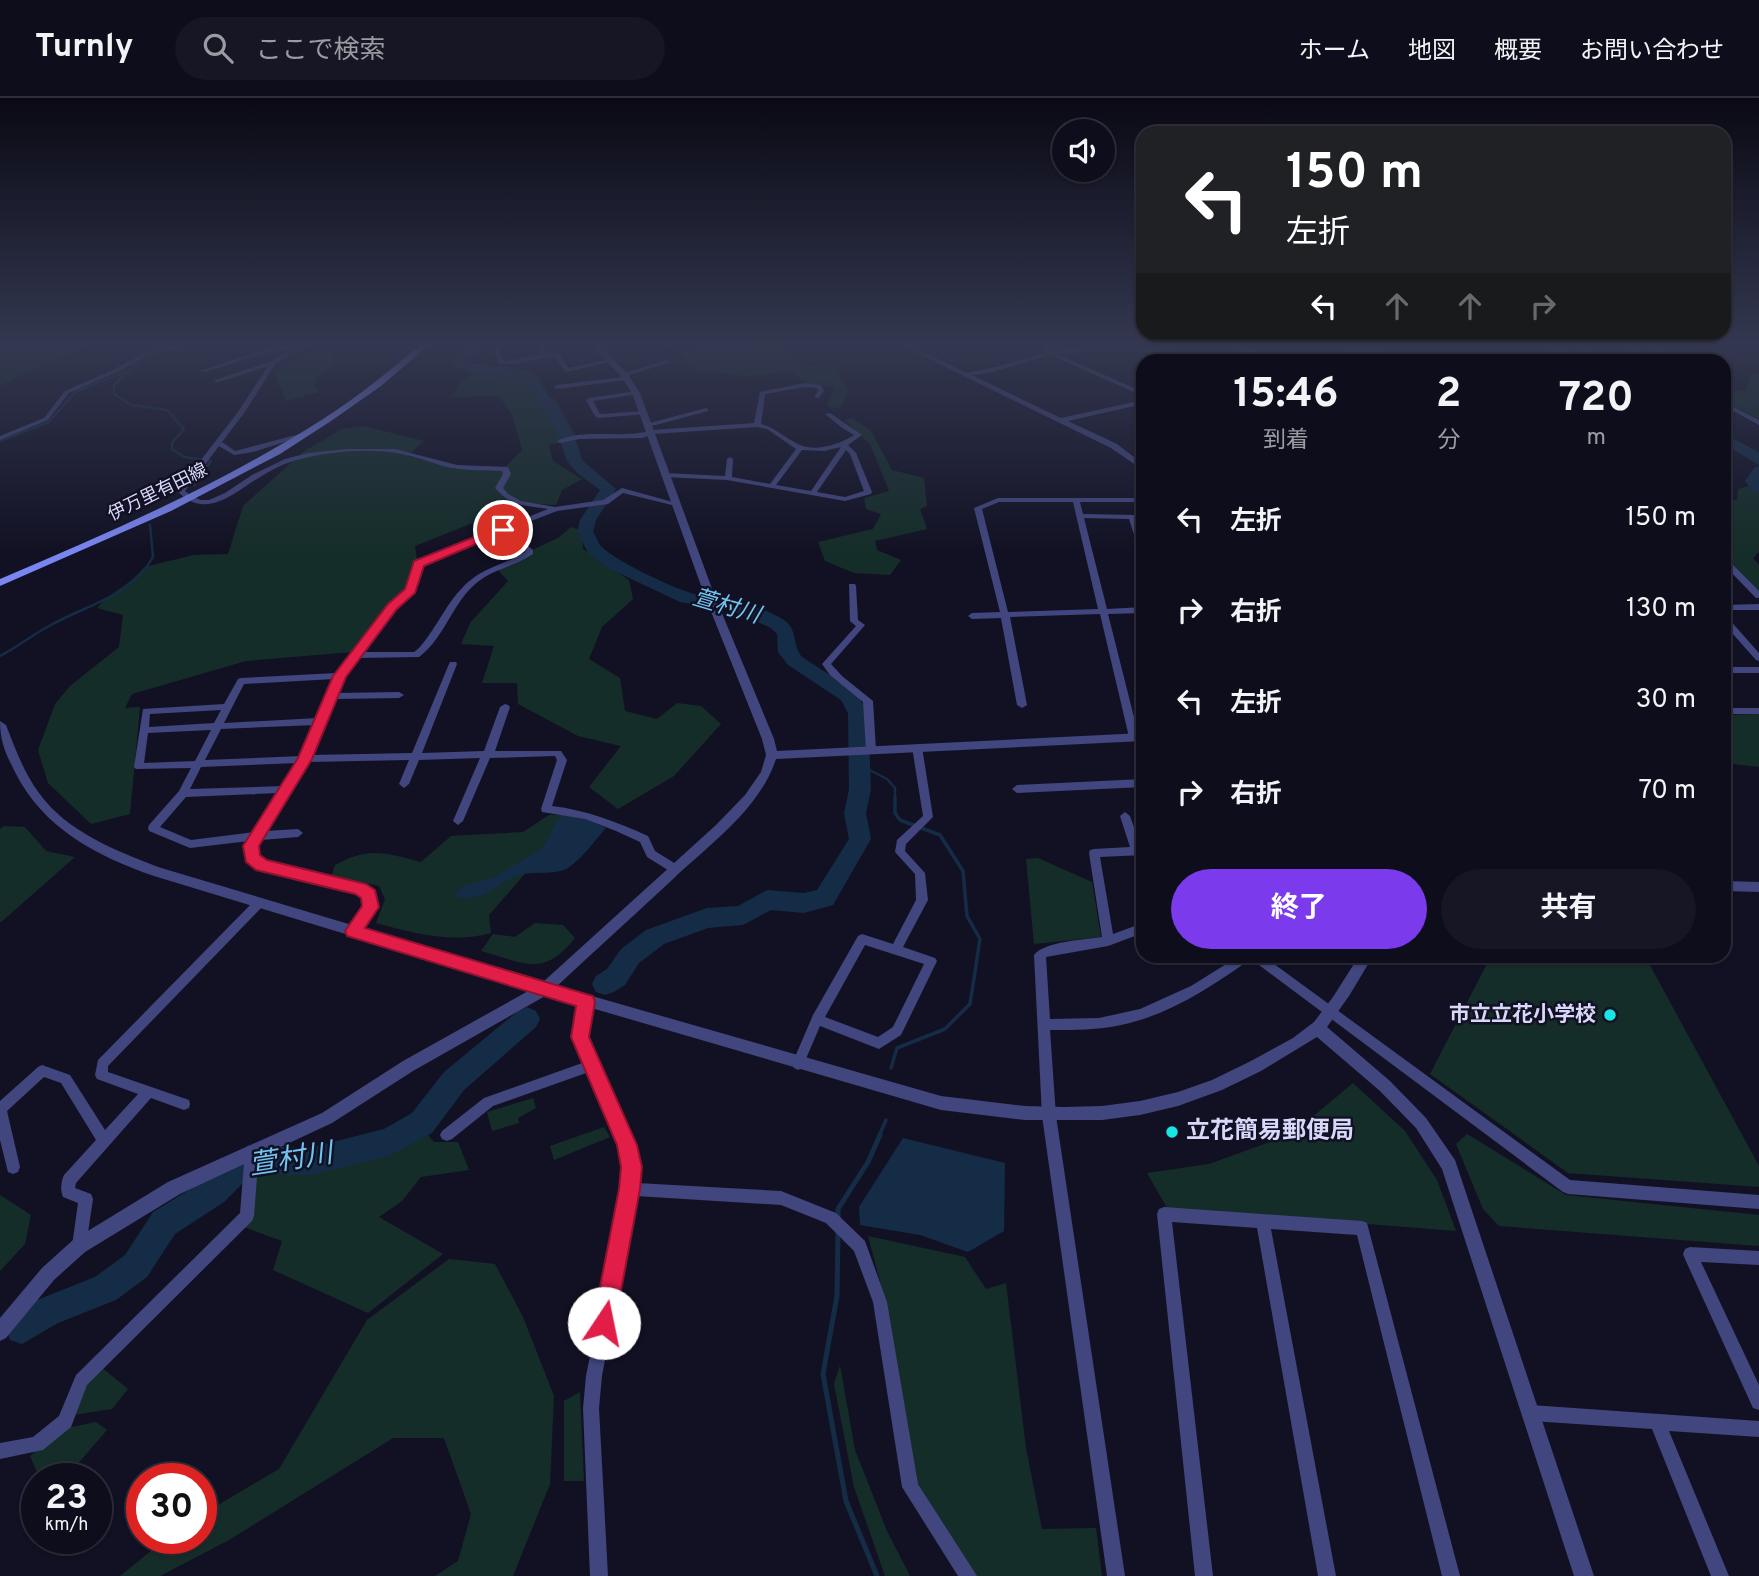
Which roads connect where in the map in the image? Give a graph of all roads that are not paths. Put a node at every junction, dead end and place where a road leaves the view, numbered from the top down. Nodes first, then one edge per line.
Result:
1 (50, 414) edge
2 (238, 414) edge
3 (333, 414) edge
4 (597, 414) edge
5 (629, 414) edge
6 (644, 414) edge
7 (688, 414) edge
8 (759, 414) edge
9 (828, 414) dead end
10 (1049, 414) edge
11 (1089, 414) edge
12 (1742, 414) edge
13 (1062, 420) junction
14 (1759, 423) edge
15 (757, 425) junction
16 (650, 428) junction
17 (300, 436) junction
18 (1, 440) edge
19 (560, 441) dead end
20 (218, 442) junction
21 (845, 446) junction
22 (800, 447) junction
23 (730, 459) dead end
24 (1136, 463) edge
25 (665, 475) junction
26 (728, 478) junction
27 (772, 486) junction
28 (813, 493) junction
29 (187, 497) junction
30 (1076, 500) junction
31 (1136, 500) edge
32 (676, 505) junction
33 (555, 509) junction
34 (1080, 516) junction
35 (1136, 529) edge
36 (503, 530) junction
37 (1731, 568) edge
38 (0, 583) edge
39 (852, 586) dead end
40 (1759, 596) edge
41 (1759, 607) edge
42 (1731, 608) edge
43 (1103, 610) junction
44 (1136, 610) edge
45 (1005, 615) junction
46 (972, 616) dead end
47 (1731, 628) edge
48 (1731, 632) edge
49 (1735, 632) junction
50 (357, 655) junction
51 (1759, 658) edge
52 (453, 664) dead end
53 (1731, 670) edge
54 (1759, 670) edge
55 (340, 676) junction
56 (399, 695) dead end
57 (331, 696) junction
58 (1022, 705) dead end
59 (228, 707) junction
60 (505, 708) dead end
61 (1731, 711) edge
62 (1759, 711) edge
63 (321, 721) junction
64 (0, 725) edge
65 (218, 726) junction
66 (144, 730) junction
67 (1136, 730) edge
68 (1136, 737) edge
69 (917, 747) junction
70 (871, 750) junction
71 (772, 755) junction
72 (485, 756) junction
73 (417, 757) junction
74 (305, 759) junction
75 (197, 765) junction
76 (404, 783) dead end
77 (1136, 783) edge
78 (288, 789) junction
79 (1017, 789) dead end
80 (183, 793) junction
81 (1125, 816) dead end
82 (458, 821) dead end
83 (298, 833) dead end
84 (258, 836) junction
85 (1136, 842) edge
86 (1136, 851) edge
87 (675, 869) junction
88 (1731, 886) edge
89 (1759, 887) edge
90 (260, 902) junction
91 (353, 931) junction
92 (1136, 931) edge
93 (1108, 941) junction
94 (896, 950) junction
95 (1237, 963) edge
96 (1265, 963) edge
97 (1361, 963) edge
98 (545, 989) junction
99 (586, 1002) junction
100 (1331, 1010) junction
101 (817, 1019) junction
102 (1044, 1025) junction
103 (1317, 1028) junction
104 (798, 1063) junction
105 (592, 1065) junction
106 (149, 1091) junction
107 (184, 1104) dead end
108 (0, 1110) edge
109 (1049, 1116) junction
110 (447, 1135) dead end
111 (104, 1141) junction
112 (252, 1159) junction
113 (13, 1167) dead end
114 (630, 1189) junction
115 (1759, 1202) edge
116 (1263, 1222) junction
117 (79, 1246) junction
118 (1759, 1258) edge
119 (0, 1332) edge
120 (1759, 1402) edge
121 (1531, 1413) junction
122 (1657, 1422) junction
123 (1759, 1429) edge
124 (0, 1451) edge
125 (598, 1576) edge
126 (968, 1576) edge
127 (1116, 1576) edge
128 (1204, 1576) edge
129 (1327, 1576) edge
130 (1451, 1576) edge
131 (1584, 1576) edge
132 (1720, 1576) edge

1 - 18 street
2 - 20 street
3 - 17 main road, 伊万里有田線
4 - 5 street
6 - 16 street
7 - 16 street
8 - 15 street
9 - 21 street
10 - 13 street
11 - 13 street
12 - 14 street
13 - 24 street
15 - 16 street
15 - 22 street
16 - 19 street
16 - 25 street
17 - 20 street
17 - 29 main road, 伊万里有田線
20 - 29 street
21 - 22 street
21 - 28 street
21 - 28 street
22 - 27 street
23 - 26 street
25 - 26 street
25 - 32 street
26 - 27 street
27 - 28 street
29 - 33 street
29 - 38 main road, 伊万里有田線
30 - 31 street
30 - 34 street
30 - 45 street
32 - 33 street
32 - 71 street
33 - 36 street
34 - 35 street
34 - 43 street
36 - 50 street
36 - 50 street
37 - 40 street
39 - 70 street
41 - 42 street
43 - 44 street
43 - 45 street
43 - 67 street
45 - 46 street
45 - 58 street
47 - 49 street
48 - 49 street
49 - 51 street
50 - 55 street
52 - 73 street
53 - 54 street
55 - 57 street
55 - 59 street
56 - 57 street
57 - 63 street
59 - 65 street
59 - 66 street
60 - 72 street
61 - 62 street
63 - 65 street
63 - 74 street
64 - 90 street
65 - 66 street
65 - 75 street
66 - 75 street
68 - 69 street
69 - 70 street
69 - 94 street
70 - 71 street
71 - 87 street
72 - 73 street
72 - 82 street
72 - 87 street
73 - 74 street
73 - 76 street
74 - 75 street
74 - 78 street
75 - 80 street
77 - 79 street
78 - 80 street
78 - 84 street
80 - 84 street
81 - 85 street
83 - 84 street
84 - 91 street
86 - 93 street
87 - 98 street
88 - 89 street
90 - 91 street
90 - 106 street
91 - 98 street
92 - 93 street
93 - 102 street
94 - 101 street
94 - 101 street
95 - 102 street
96 - 100 street
97 - 100 street
98 - 99 street
98 - 112 street
99 - 104 street
99 - 105 street
100 - 103 street
100 - 115 street
101 - 104 street
102 - 109 street
103 - 109 street
103 - 121 street
104 - 109 street
105 - 110 street
105 - 114 street
106 - 107 street
106 - 111 street
108 - 111 street
108 - 113 street
109 - 127 street
111 - 117 street
112 - 117 street
112 - 124 street
114 - 125 street
114 - 126 street
116 - 128 street
116 - 129 street
116 - 130 street
117 - 119 street
118 - 120 street
121 - 122 street
121 - 131 street
122 - 123 street
122 - 132 street

